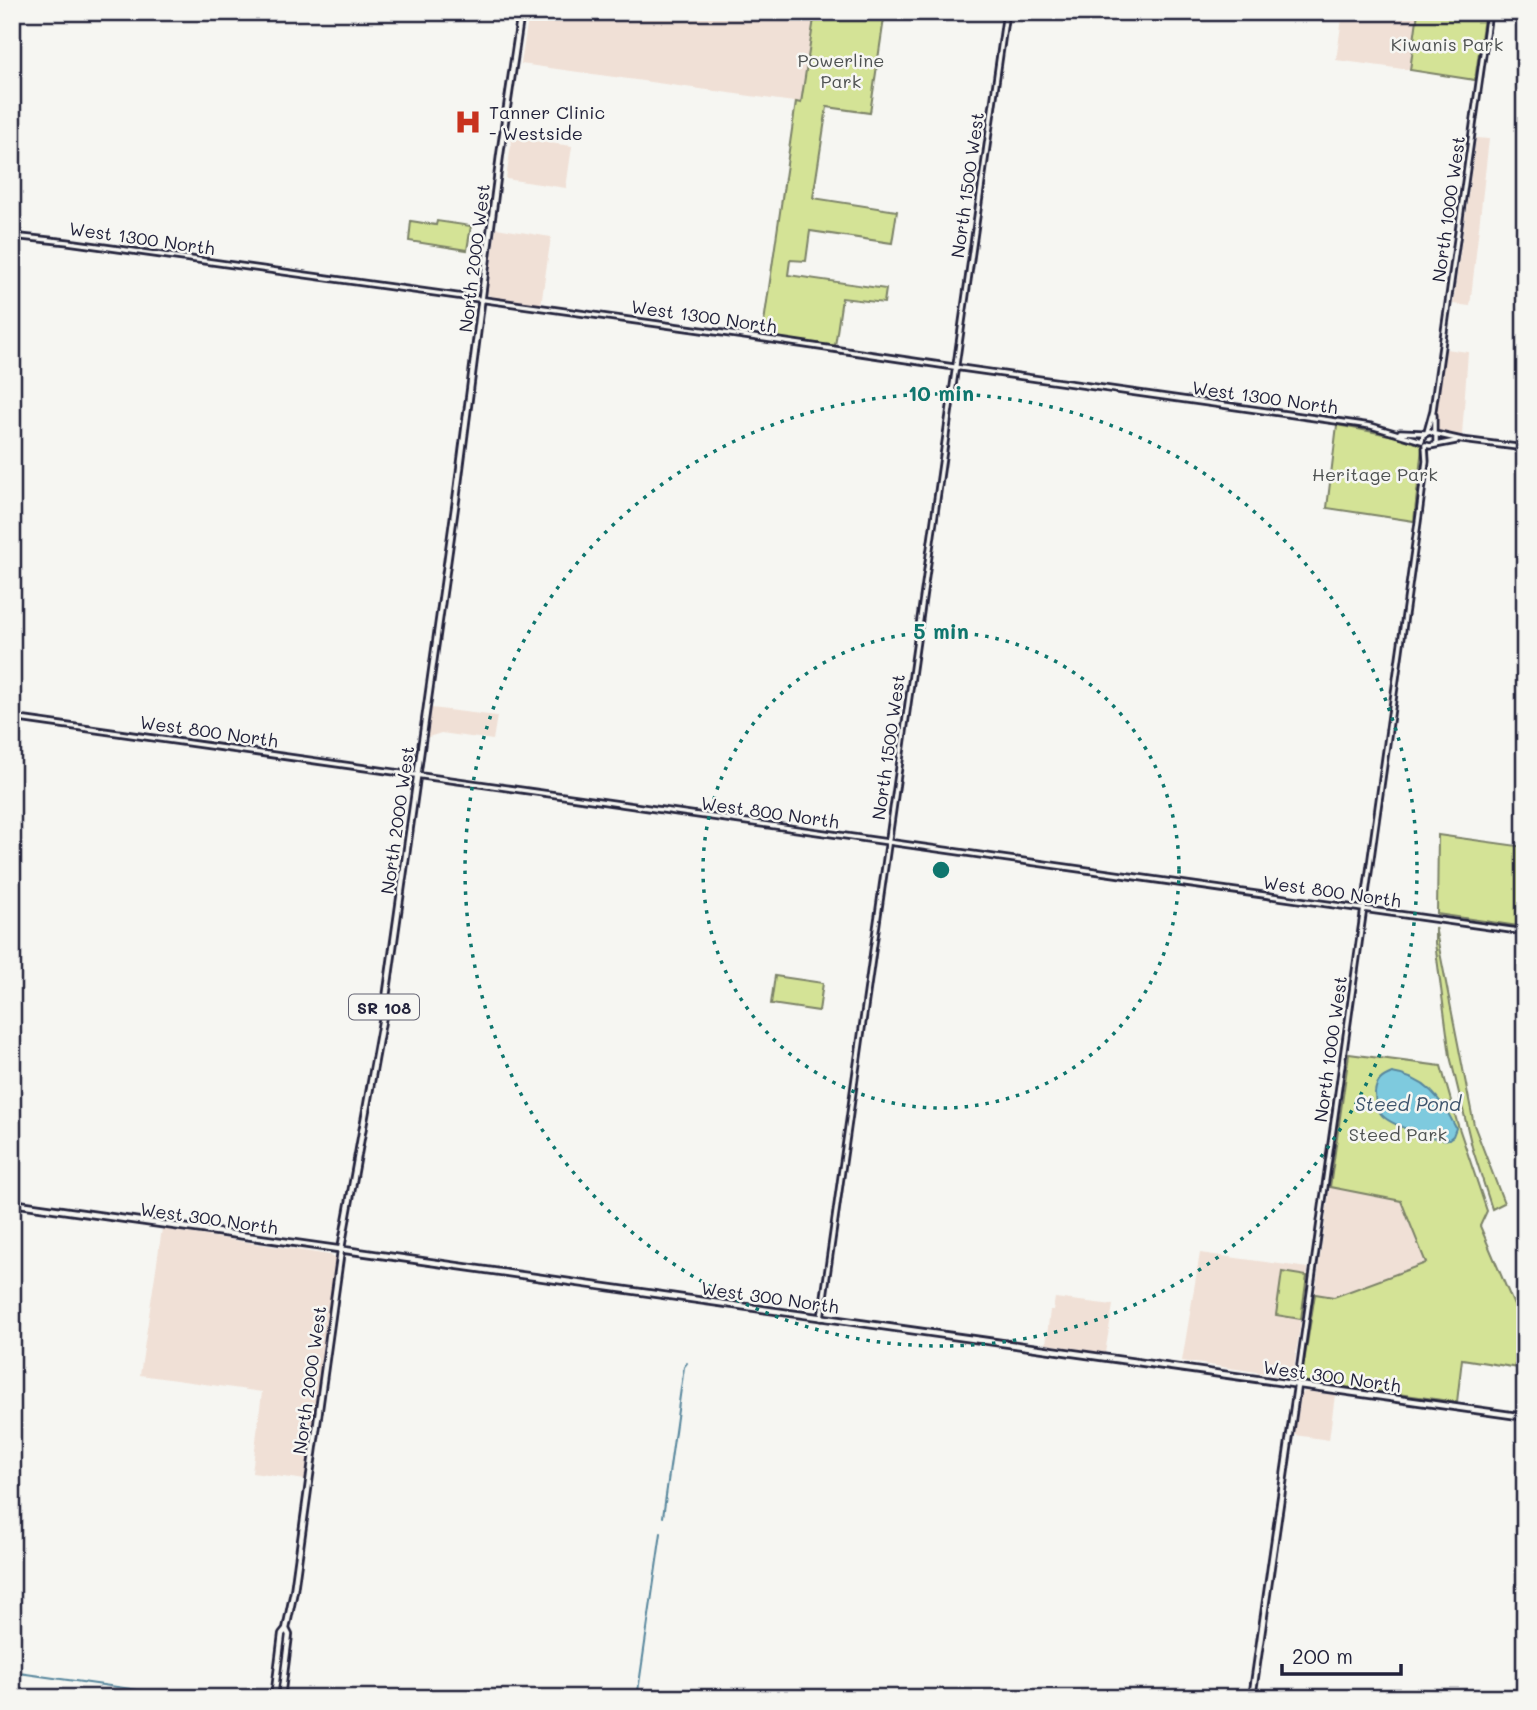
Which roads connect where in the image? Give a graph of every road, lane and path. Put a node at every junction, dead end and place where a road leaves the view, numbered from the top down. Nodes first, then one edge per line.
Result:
1 (521, 12) edge
2 (1006, 12) edge
3 (1489, 12) edge
4 (12, 236) edge
5 (483, 300) junction
6 (954, 368) junction
7 (1433, 410) junction
8 (1390, 431) junction
9 (1426, 432) junction
10 (1434, 434) junction
11 (1462, 440) junction
12 (1424, 443) junction
13 (1433, 445) junction
14 (1525, 448) edge
15 (1426, 461) junction
16 (12, 718) edge
17 (417, 775) junction
18 (888, 843) junction
19 (1363, 909) junction
20 (1525, 932) edge
21 (12, 1203) edge
22 (341, 1251) junction
23 (821, 1318) junction
24 (1297, 1386) junction
25 (1525, 1418) edge
26 (286, 1629) junction
27 (12, 1693) edge
28 (38, 1698) edge
29 (274, 1698) edge
30 (281, 1698) edge
31 (1252, 1698) edge

1 - 5 main road, North 2000 West / SR 108
2 - 6 street, North 1500 West
3 - 7 street, North 1000 West
4 - 5 street, West 1300 North
5 - 6 street, West 1300 North
5 - 17 main road, North 2000 West / SR 108
6 - 8 street, West 1300 North
6 - 18 street, North 1500 West
7 - 9 street, North 1000 West
7 - 10 street, North 1000 West
8 - 9 street, West 1300 North
8 - 12 street, West 1300 North
9 - 10 street
9 - 12 street
10 - 11 street
10 - 13 street
11 - 13 street
11 - 14 street
12 - 13 street
12 - 15 street, North 1000 West
13 - 15 street, North 1000 West
15 - 19 street, North 1000 West
16 - 17 street, West 800 North
17 - 18 street, West 800 North
17 - 22 main road, North 2000 West / SR 108
18 - 19 street, West 800 North
18 - 23 street, North 1500 West
19 - 20 street, West 800 North
19 - 24 street, North 1000 West
21 - 22 main road, West 300 North
22 - 23 main road, West 300 North
22 - 26 main road, North 2000 West / SR 108
23 - 24 main road, West 300 North
24 - 25 main road, West 300 North
24 - 31 main road, North 1000 West
26 - 29 main road, North 2000 West / SR 108
26 - 30 main road, North 2000 West / SR 108
27 - 28 main road

